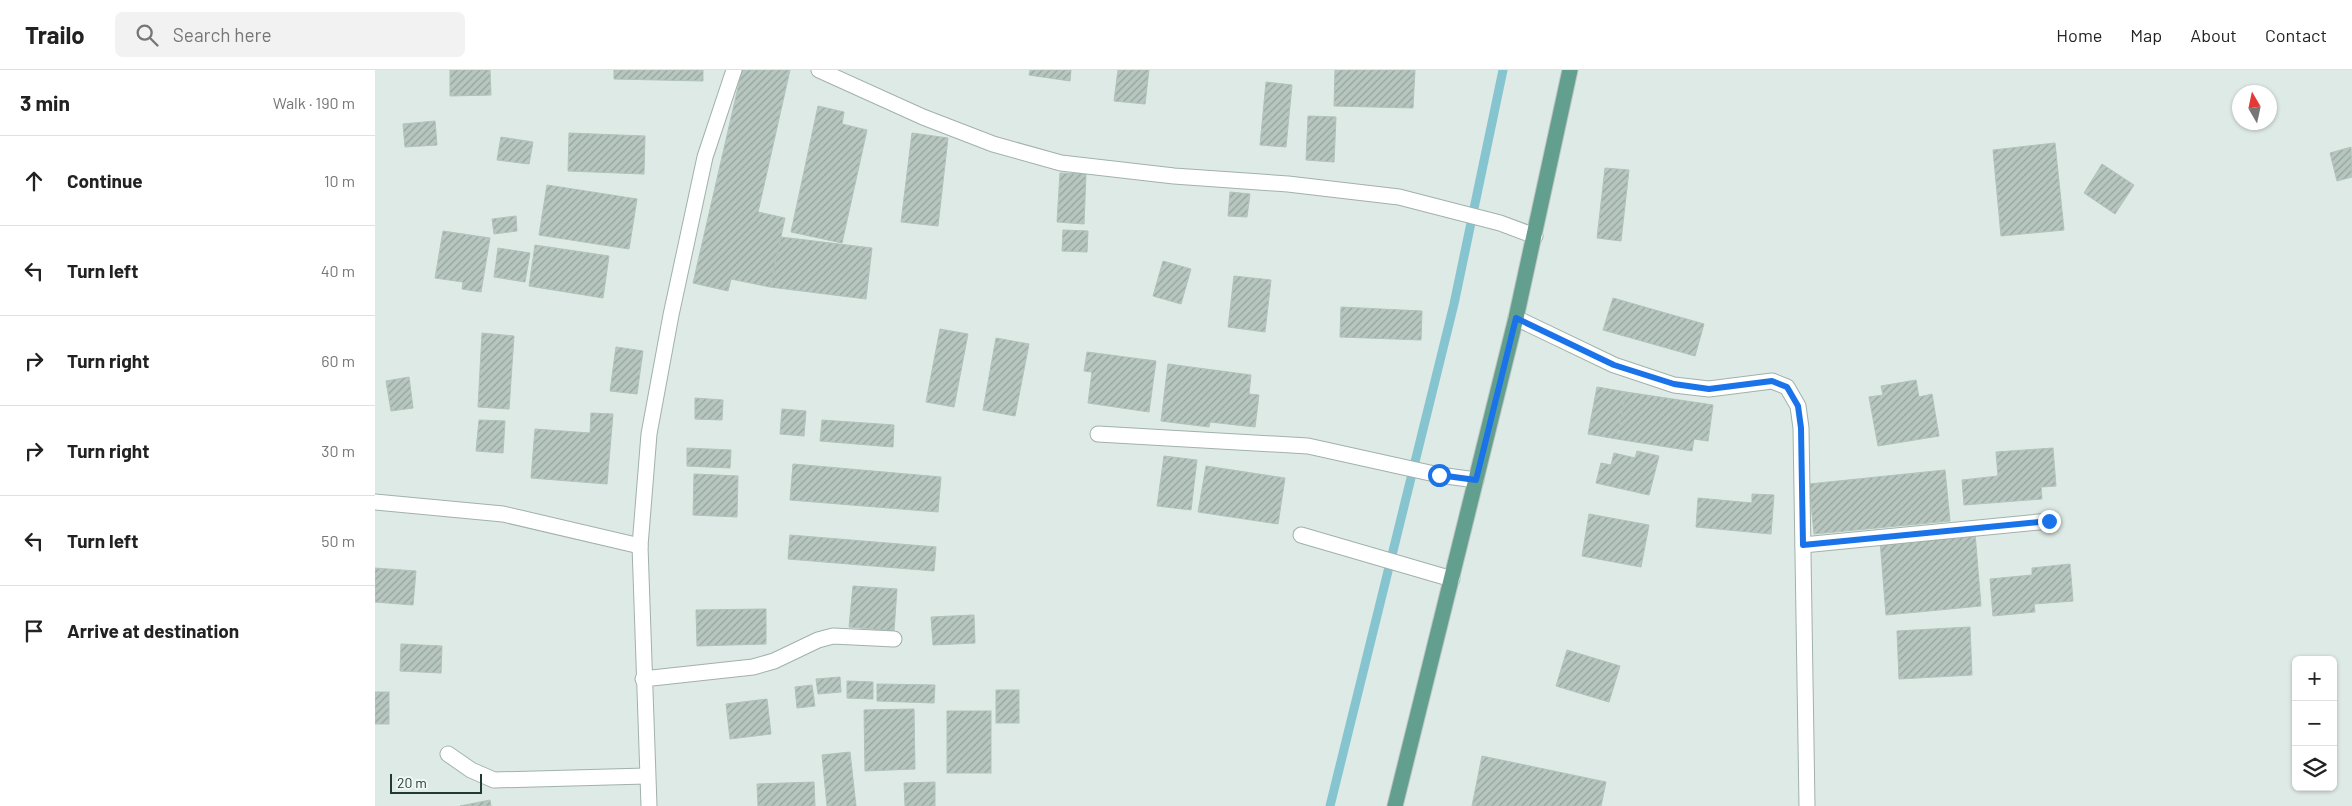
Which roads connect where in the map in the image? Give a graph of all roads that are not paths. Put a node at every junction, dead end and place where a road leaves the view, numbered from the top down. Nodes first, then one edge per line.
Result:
1 (734, 70) edge
2 (819, 70) edge
3 (1570, 70) edge
4 (1535, 236) junction
5 (1516, 318) junction
6 (1098, 434) dead end
7 (1476, 480) junction
8 (375, 502) edge
9 (2049, 521) dead end
10 (1301, 535) dead end
11 (1803, 545) junction
12 (639, 546) junction
13 (1452, 578) junction
14 (894, 639) dead end
15 (643, 679) junction
16 (448, 754) dead end
17 (647, 776) junction
18 (649, 806) edge
19 (1395, 806) edge
20 (1807, 806) edge

1 - 12 street
2 - 4 street
3 - 4 main road
4 - 5 main road
5 - 7 main road
5 - 11 street
6 - 7 street
7 - 13 main road
8 - 12 street
9 - 11 street
10 - 13 street
11 - 20 street
12 - 15 street
13 - 19 main road
14 - 15 street
15 - 17 street
16 - 17 street
17 - 18 street

